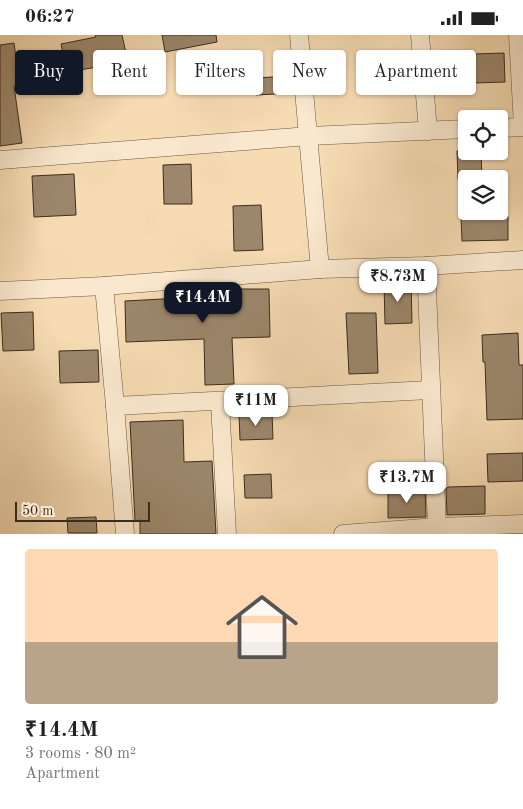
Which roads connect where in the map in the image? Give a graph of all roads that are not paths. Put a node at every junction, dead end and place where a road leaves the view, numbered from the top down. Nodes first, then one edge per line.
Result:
1 (299, 35) edge
2 (420, 35) edge
3 (518, 35) edge
4 (523, 126) edge
5 (508, 127) edge
6 (458, 129) edge
7 (428, 131) junction
8 (309, 136) junction
9 (0, 160) edge
10 (523, 260) edge
11 (426, 266) junction
12 (320, 269) junction
13 (104, 286) junction
14 (0, 291) edge
15 (430, 390) junction
16 (220, 402) junction
17 (115, 406) junction
18 (523, 524) edge
19 (437, 527) junction
20 (125, 534) edge
21 (227, 534) edge
22 (343, 534) edge

1 - 8 street
2 - 7 street
3 - 4 street
4 - 5 street
6 - 7 street
7 - 8 street
8 - 9 street
8 - 12 street
10 - 11 street
11 - 12 street
11 - 15 street
12 - 13 street
13 - 14 street
13 - 17 street
15 - 16 street
15 - 19 street
16 - 17 street
16 - 21 street
17 - 20 street
18 - 19 street
19 - 22 street

